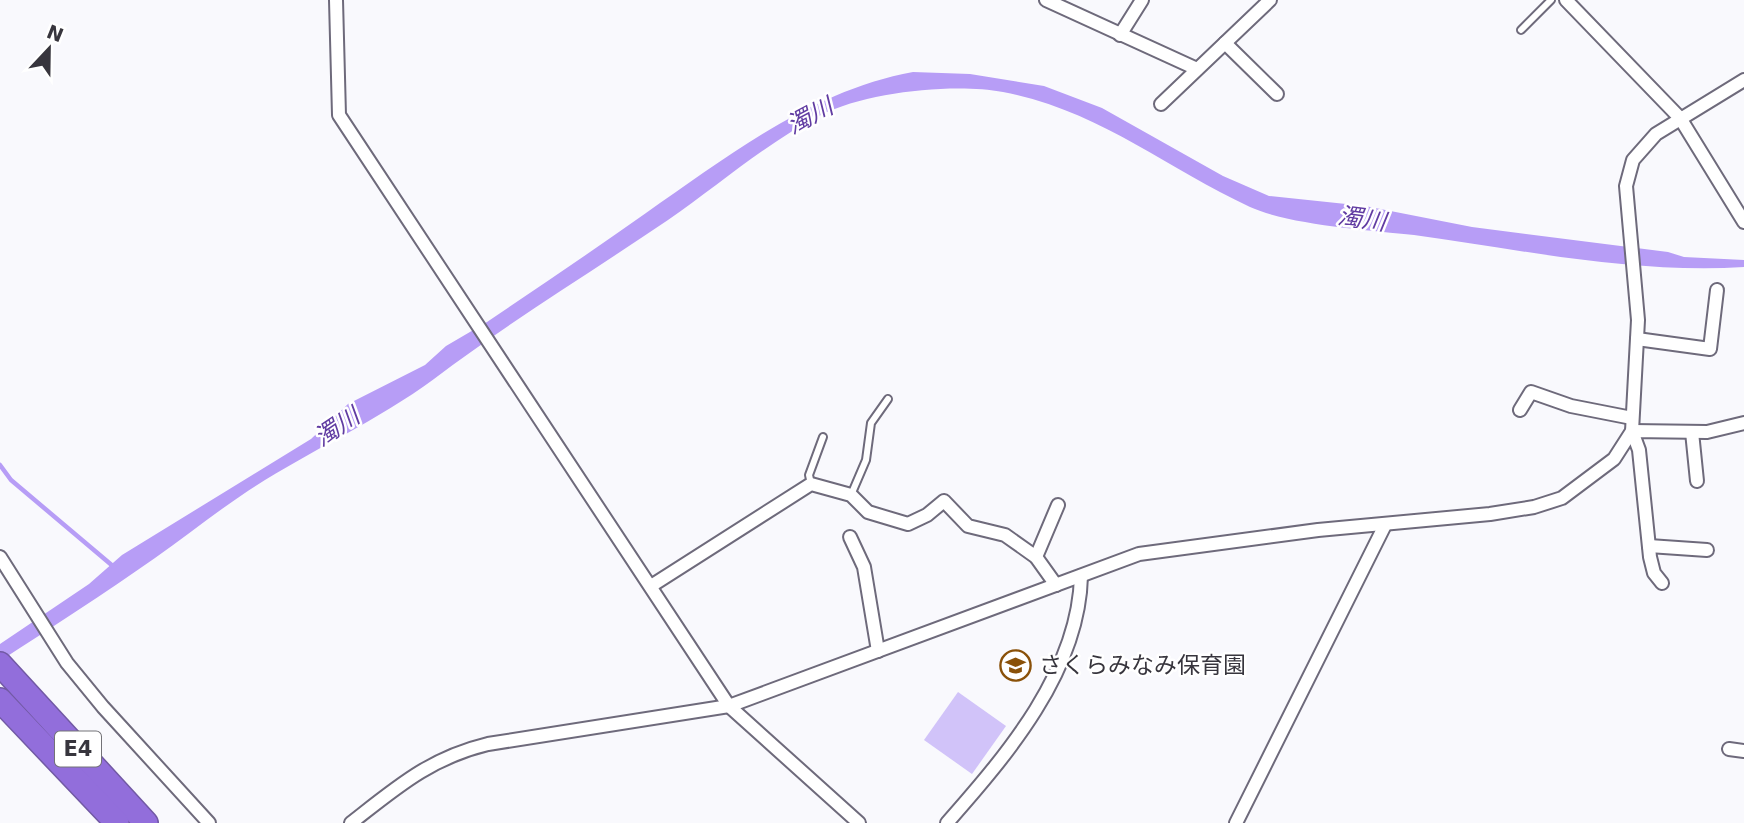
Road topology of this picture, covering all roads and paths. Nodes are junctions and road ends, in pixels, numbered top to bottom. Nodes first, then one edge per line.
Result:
1 (336, 0) edge
2 (1046, 0) edge
3 (1142, 0) edge
4 (1270, 0) edge
5 (1551, 0) edge
6 (1566, 0) edge
7 (1521, 30) dead end
8 (1120, 35) junction
9 (1225, 43) junction
10 (1197, 69) junction
11 (1744, 80) edge
12 (1277, 94) dead end
13 (1161, 104) dead end
14 (1680, 118) junction
15 (1744, 222) edge
16 (1717, 290) dead end
17 (1637, 339) junction
18 (888, 399) dead end
19 (1520, 410) dead end
20 (1744, 423) edge
21 (1632, 425) junction
22 (1692, 432) junction
23 (823, 437) dead end
24 (1697, 481) dead end
25 (811, 484) junction
26 (851, 495) junction
27 (1058, 505) dead end
28 (1385, 525) junction
29 (850, 537) dead end
30 (1649, 546) junction
31 (1707, 550) dead end
32 (0, 556) edge
33 (1036, 557) junction
34 (1081, 576) junction
35 (1662, 583) dead end
36 (1056, 585) junction
37 (651, 586) junction
38 (878, 651) junction
39 (6, 669) edge
40 (0, 700) edge
41 (729, 706) junction
42 (1728, 749) dead end
43 (1744, 751) edge
44 (117, 823) edge
45 (146, 823) edge
46 (209, 823) edge
47 (351, 823) edge
48 (859, 823) edge
49 (947, 823) edge
50 (1236, 823) edge

1 - 37 street
2 - 8 street
3 - 8 street
4 - 9 street
5 - 7 lane
6 - 14 street
8 - 10 street
9 - 10 street
9 - 12 street
10 - 13 street
11 - 14 street
14 - 15 street
14 - 17 street
16 - 17 street
17 - 21 street
18 - 26 lane
19 - 21 street
20 - 22 street
21 - 22 street
21 - 28 street
21 - 30 street
22 - 24 street
23 - 25 lane
25 - 26 street
25 - 37 street
26 - 33 street
27 - 33 street
28 - 34 street
28 - 50 street
29 - 38 street
30 - 31 street
30 - 35 street
32 - 46 street
33 - 36 street
34 - 36 street
34 - 49 street
36 - 38 street
37 - 41 street
38 - 41 street
39 - 45 highway, E4
40 - 44 highway, E4
41 - 47 street
41 - 48 street
42 - 43 street

